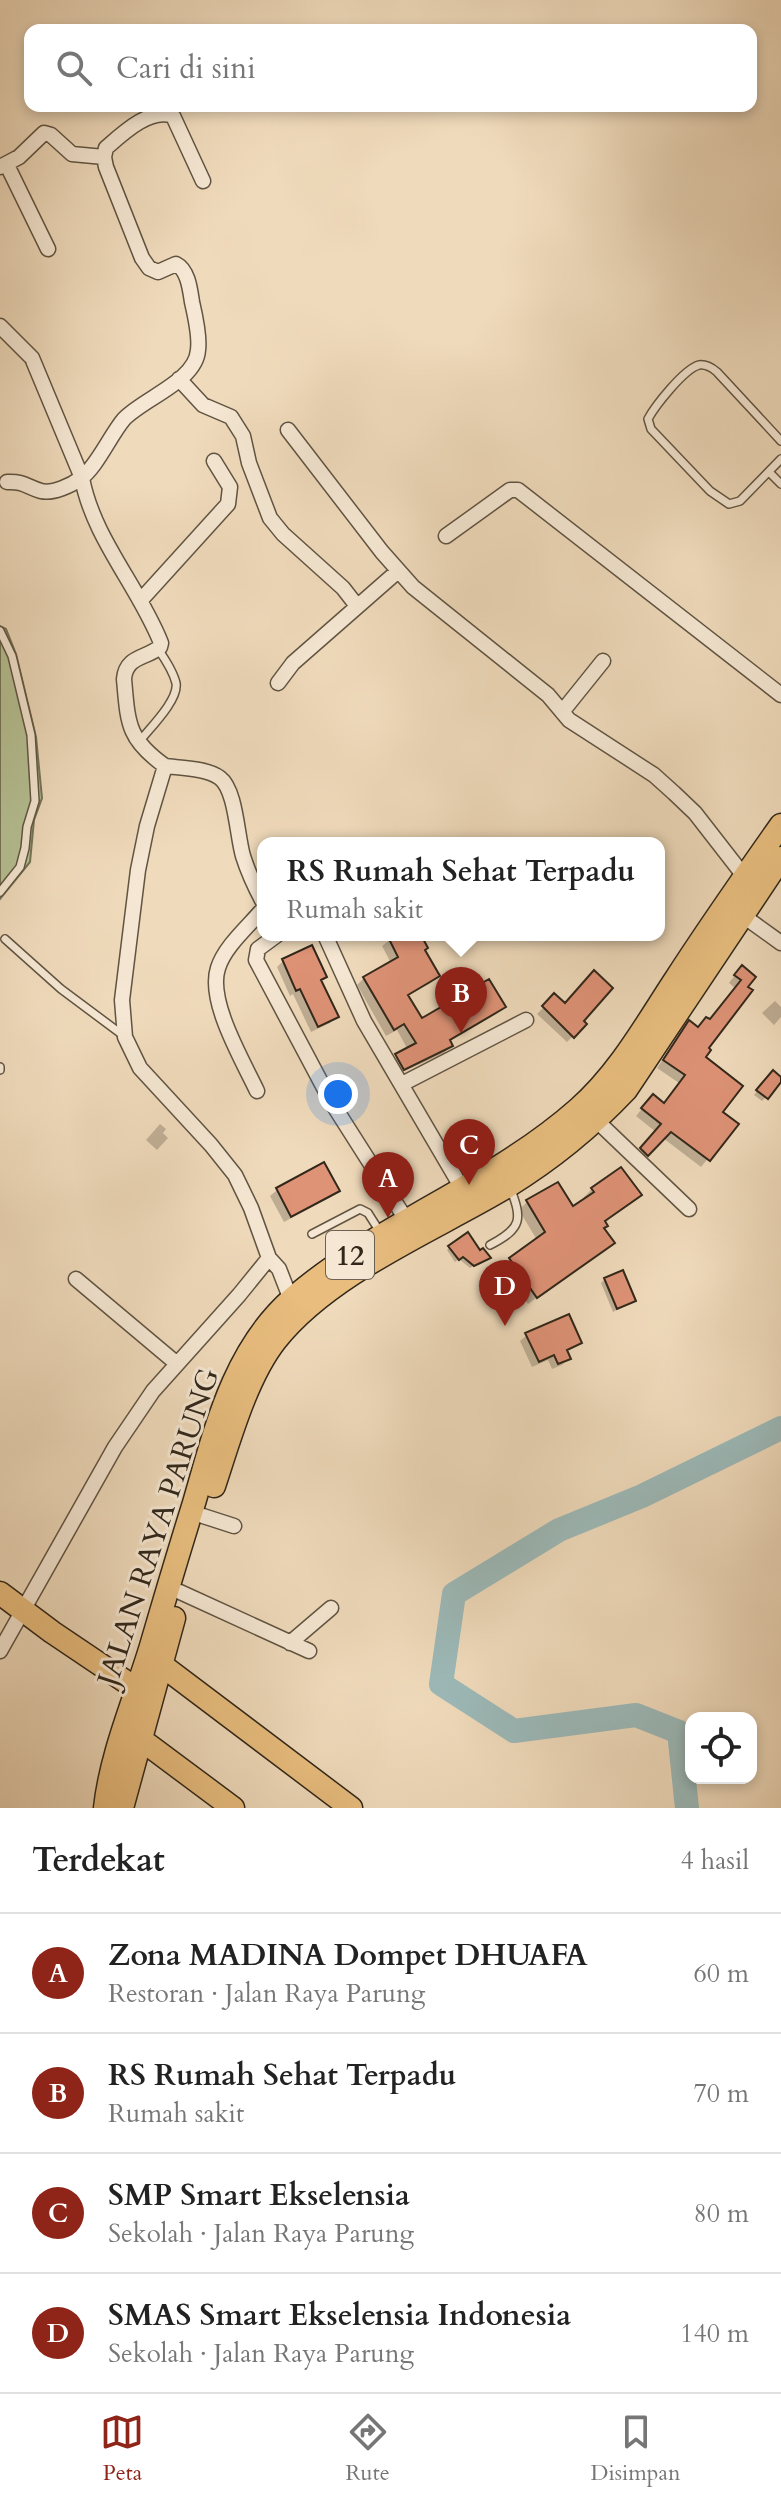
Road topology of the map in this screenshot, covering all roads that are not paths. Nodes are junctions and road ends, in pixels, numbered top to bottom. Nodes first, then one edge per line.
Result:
1 (104, 157) junction
2 (3, 166) edge
3 (203, 181) dead end
4 (48, 249) dead end
5 (0, 326) edge
6 (179, 379) junction
7 (288, 430) dead end
8 (781, 441) edge
9 (781, 459) edge
10 (214, 461) dead end
11 (769, 472) junction
12 (82, 478) junction
13 (7, 482) dead end
14 (781, 484) edge
15 (446, 536) dead end
16 (398, 571) junction
17 (140, 601) junction
18 (357, 606) junction
19 (0, 631) edge
20 (158, 649) junction
21 (603, 661) dead end
22 (278, 683) dead end
23 (781, 695) edge
24 (562, 712) junction
25 (138, 744) junction
26 (165, 766) junction
27 (781, 825) edge
28 (781, 858) edge
29 (733, 862) junction
30 (257, 890) edge
31 (0, 892) edge
32 (742, 915) junction
33 (257, 916) edge
34 (5, 939) dead end
35 (269, 941) edge
36 (328, 941) edge
37 (781, 943) edge
38 (526, 1020) dead end
39 (125, 1037) junction
40 (402, 1084) junction
41 (257, 1091) dead end
42 (597, 1121) junction
43 (509, 1185) junction
44 (467, 1197) junction
45 (689, 1209) dead end
46 (407, 1221) junction
47 (312, 1234) dead end
48 (382, 1235) junction
49 (490, 1245) dead end
50 (274, 1263) junction
51 (76, 1279) dead end
52 (291, 1300) junction
53 (176, 1363) junction
54 (203, 1516) junction
55 (234, 1526) dead end
56 (180, 1592) junction
57 (0, 1593) edge
58 (331, 1608) dead end
59 (25, 1613) junction
60 (290, 1643) junction
61 (0, 1651) edge
62 (309, 1651) dead end
63 (155, 1661) junction
64 (144, 1694) junction
65 (132, 1732) junction
66 (105, 1808) edge
67 (122, 1808) edge
68 (233, 1808) edge
69 (351, 1808) edge

1 - 2 street
1 - 3 street
1 - 6 street
2 - 4 street
5 - 12 street
6 - 12 street
6 - 18 street
7 - 16 street
8 - 11 lane
9 - 11 lane
10 - 17 street
11 - 14 lane
12 - 13 street
12 - 17 street
15 - 23 street
16 - 18 street
16 - 24 street
17 - 20 street
18 - 22 street
19 - 31 lane
20 - 25 lane
20 - 25 street
21 - 24 street
24 - 29 street
25 - 26 street
26 - 30 street
26 - 39 street
27 - 29 main road, JALAN RAYA PARUNG / 12
28 - 32 main road, JALAN RAYA PARUNG / 12
29 - 44 main road, JALAN RAYA PARUNG / 12
32 - 37 street
32 - 42 main road, JALAN RAYA PARUNG / 12
33 - 41 street
34 - 39 lane
35 - 46 street
36 - 40 street
38 - 40 street
39 - 50 street
40 - 44 street
42 - 43 main road, JALAN RAYA PARUNG / 12
42 - 45 street
43 - 44 main road, JALAN RAYA PARUNG / 12
43 - 49 lane
44 - 46 main road, JALAN RAYA PARUNG / 12
44 - 54 main road, JALAN RAYA PARUNG / 12
46 - 48 main road, JALAN RAYA PARUNG / 12
47 - 48 lane
48 - 52 main road, JALAN RAYA PARUNG / 12
50 - 52 street
50 - 53 street
51 - 53 street
52 - 63 main road, JALAN RAYA PARUNG / 12
53 - 59 street
54 - 55 street
54 - 56 main road, JALAN RAYA PARUNG / 12
56 - 60 street
56 - 63 main road, JALAN RAYA PARUNG / 12
57 - 59 main road
58 - 60 street
59 - 61 street
59 - 64 main road
60 - 62 street
63 - 64 main road, JALAN RAYA PARUNG / 12
63 - 69 main road
64 - 65 main road, JALAN RAYA PARUNG / 12
65 - 66 main road, JALAN RAYA PARUNG / 12
65 - 67 main road, JALAN RAYA PARUNG / 12
65 - 68 main road

